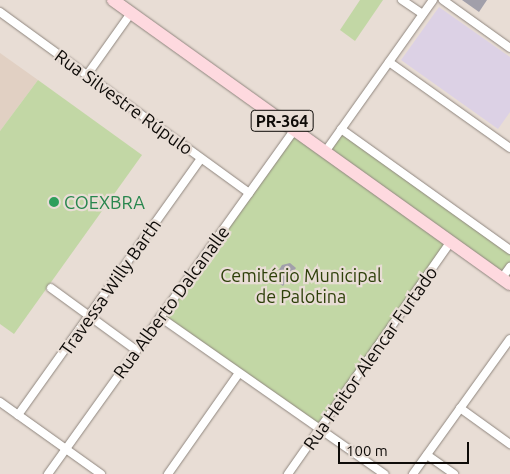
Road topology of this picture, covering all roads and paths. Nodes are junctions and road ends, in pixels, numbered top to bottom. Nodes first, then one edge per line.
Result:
1 (113, 0) edge
2 (402, 0) edge
3 (433, 0) edge
4 (443, 0) edge
5 (0, 12) edge
6 (131, 13) junction
7 (422, 14) junction
8 (510, 48) edge
9 (389, 62) junction
10 (87, 75) junction
11 (342, 129) junction
12 (294, 130) junction
13 (510, 148) edge
14 (326, 152) junction
15 (201, 158) junction
16 (249, 193) junction
17 (451, 241) junction
18 (510, 250) edge
19 (510, 267) edge
20 (506, 281) edge
21 (51, 288) dead end
22 (89, 316) junction
23 (160, 317) junction
24 (510, 339) edge
25 (136, 350) junction
26 (239, 373) junction
27 (0, 402) edge
28 (460, 408) junction
29 (18, 415) junction
30 (320, 430) junction
31 (510, 444) edge
32 (66, 449) junction
33 (427, 455) junction
34 (48, 474) edge
35 (100, 474) edge
36 (168, 474) edge
37 (288, 474) edge
38 (384, 474) edge
39 (413, 474) edge
40 (454, 474) edge

1 - 6 main road, PR-364
2 - 7 street
3 - 7 street
4 - 8 street
5 - 10 street, Rua Silvestre Rúpulo
6 - 10 street
6 - 12 main road, PR-364
7 - 9 street
9 - 11 street
9 - 13 street
10 - 15 street, Rua Silvestre Rúpulo
11 - 14 street
11 - 18 street
12 - 14 main road, PR-364
12 - 16 street, Rua Alberto Dalcanalle
14 - 17 main road, PR-364
15 - 16 street, Rua Silvestre Rúpulo
15 - 22 street, Travessa Willy Barth
16 - 23 street, Rua Alberto Dalcanalle
17 - 20 main road, PR-364
17 - 30 street, Rua Heitor Alencar Furtado
19 - 20 street
21 - 22 street
22 - 25 street
22 - 29 street, Travessa Willy Barth
23 - 25 street, Rua Alberto Dalcanalle
23 - 26 street
24 - 28 street
25 - 32 street, Rua Alberto Dalcanalle
26 - 30 street
26 - 36 street
27 - 29 street
28 - 31 street
28 - 33 street
29 - 32 street
30 - 37 street, Rua Heitor Alencar Furtado
30 - 38 street
32 - 34 street, Rua Alberto Dalcanalle
32 - 35 street
33 - 39 street
33 - 40 street

